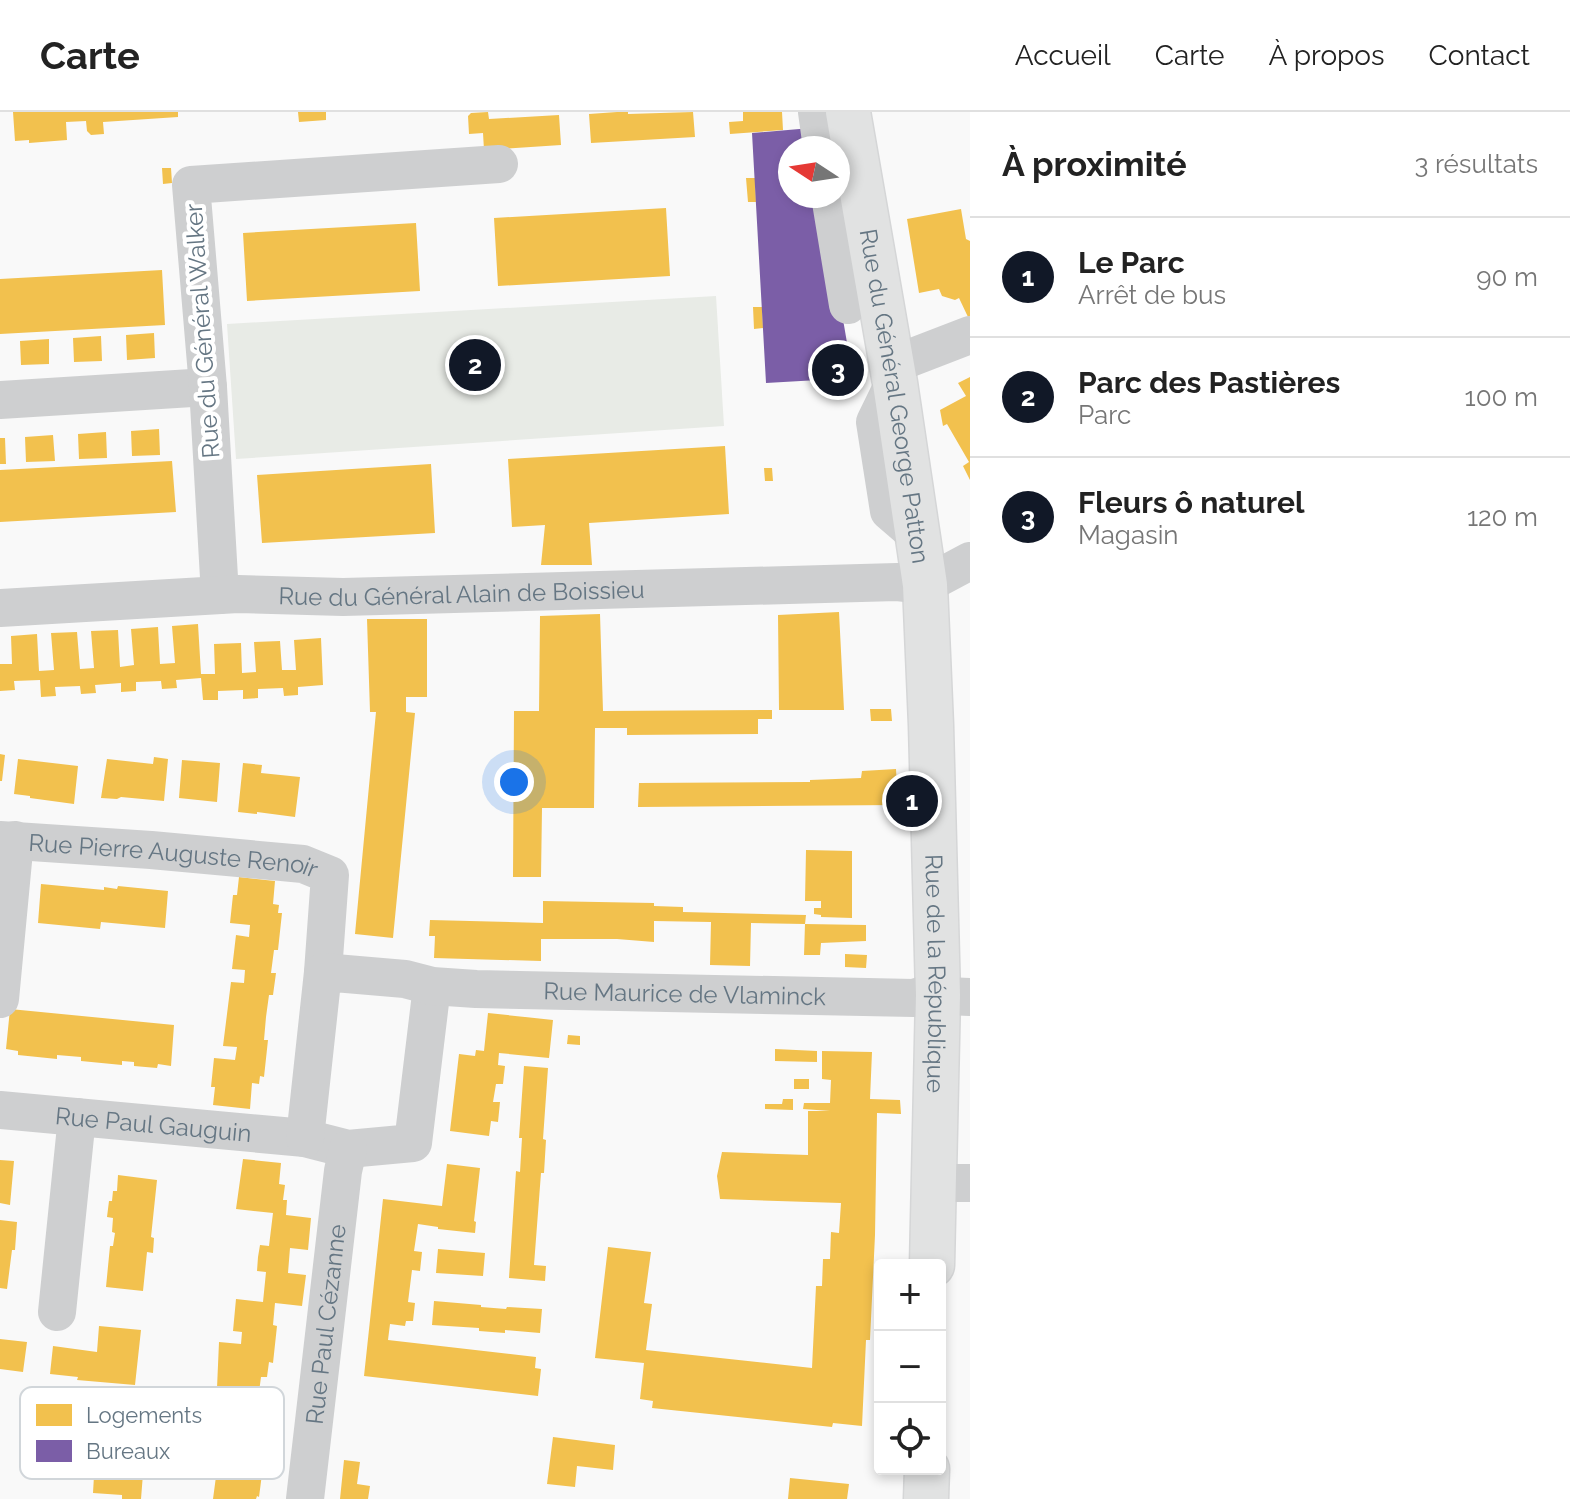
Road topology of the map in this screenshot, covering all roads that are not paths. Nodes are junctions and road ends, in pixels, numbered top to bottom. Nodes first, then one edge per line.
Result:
1 (817, 112) edge
2 (848, 112) edge
3 (820, 136) edge
4 (499, 164) dead end
5 (832, 208) edge
6 (848, 305) dead end
7 (970, 335) edge
8 (894, 373) junction
9 (208, 387) junction
10 (0, 400) edge
11 (970, 561) edge
12 (925, 585) junction
13 (220, 595) junction
14 (0, 608) edge
15 (8, 840) edge
16 (323, 972) junction
17 (418, 982) junction
18 (954, 996) edge
19 (0, 999) edge
20 (0, 1110) edge
21 (77, 1117) junction
22 (305, 1138) junction
23 (348, 1149) junction
24 (952, 1183) edge
25 (933, 1259) edge
26 (57, 1312) dead end
27 (927, 1475) edge
28 (305, 1499) edge
29 (926, 1499) edge

1 - 3 street
2 - 8 main road, Rue du Général George Patton
4 - 9 street, Rue du Général Walker
5 - 6 street
7 - 8 street
8 - 12 main road, Rue du Général George Patton
9 - 10 street
9 - 13 street, Rue du Général Walker
11 - 12 street
12 - 13 street, Rue du Général Alain de Boissieu
12 - 18 main road, Rue de la République
13 - 14 street, Rue du Général Alain de Boissieu
15 - 16 street, Rue Pierre Auguste Renoir
15 - 19 street, Rue Pierre Auguste Renoir
16 - 17 street, Rue Maurice de Vlaminck
16 - 22 street
17 - 18 street, Rue Maurice de Vlaminck
17 - 23 street, Rue Paul Gauguin
18 - 24 main road, Rue de la République
20 - 21 street, Rue Paul Gauguin
21 - 22 street, Rue Paul Gauguin
21 - 26 street
22 - 23 street, Rue Paul Gauguin
23 - 28 street, Rue Paul Cézanne
24 - 25 main road, Rue de la République
27 - 29 main road

